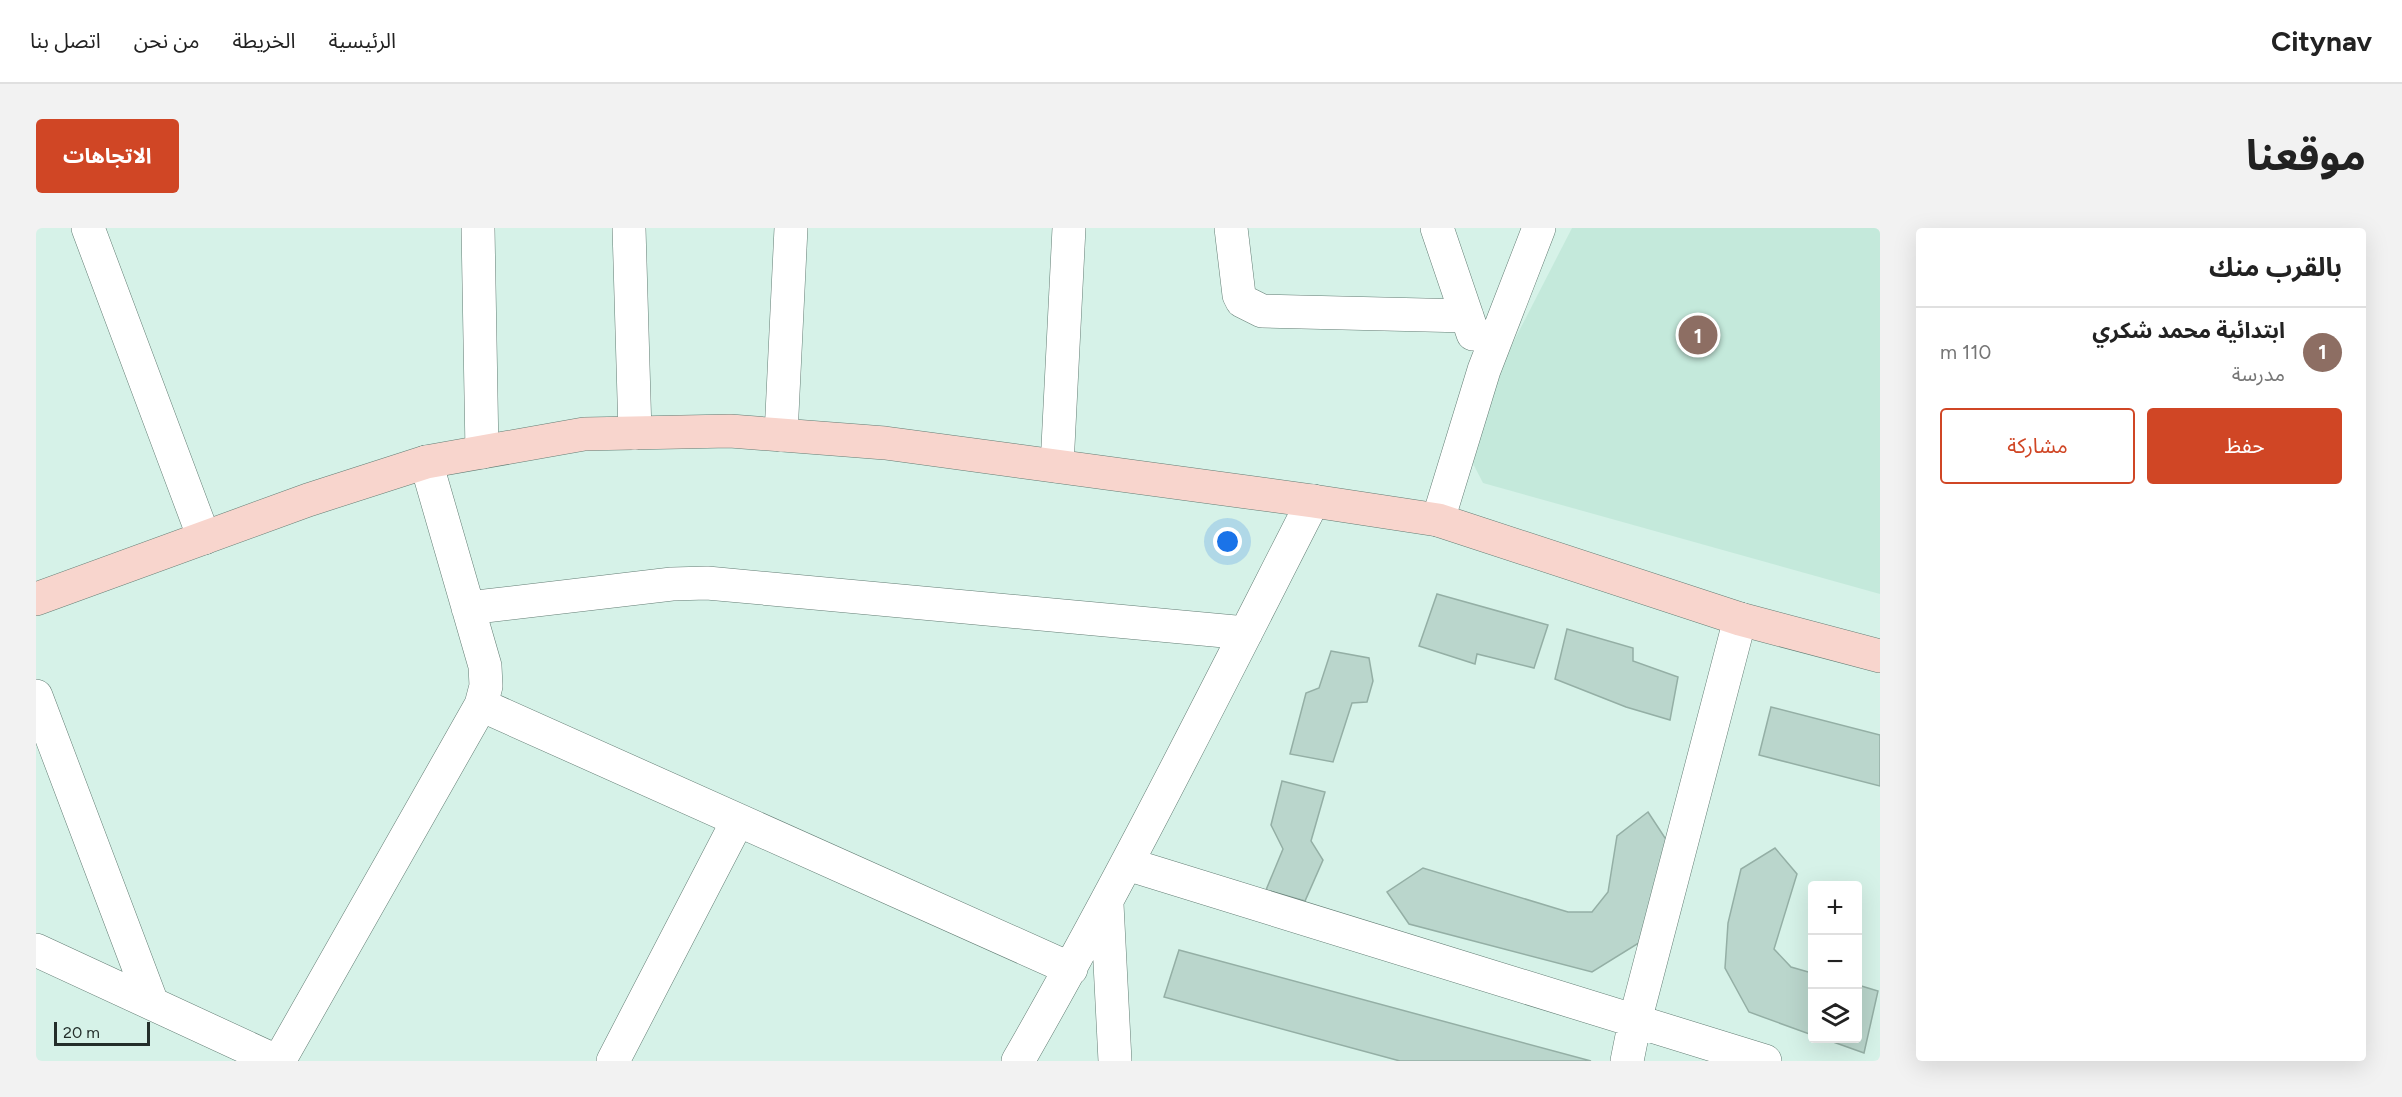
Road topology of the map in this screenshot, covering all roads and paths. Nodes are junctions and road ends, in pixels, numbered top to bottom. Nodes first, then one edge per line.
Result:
1 (88, 228) edge
2 (478, 228) edge
3 (629, 228) edge
4 (791, 228) edge
5 (1069, 228) edge
6 (1231, 228) edge
7 (1437, 228) edge
8 (1539, 228) edge
9 (1467, 316) junction
10 (1484, 370) junction
11 (635, 433) junction
12 (781, 435) junction
13 (482, 452) junction
14 (426, 462) junction
15 (1057, 466) junction
16 (1313, 501) junction
17 (1438, 520) junction
18 (204, 538) junction
19 (36, 599) edge
20 (468, 608) junction
21 (1740, 619) junction
22 (1246, 633) junction
23 (1880, 656) edge
24 (36, 696) edge
25 (481, 705) junction
26 (738, 820) junction
27 (1128, 864) junction
28 (1107, 902) junction
29 (36, 950) edge
30 (1071, 969) junction
31 (152, 1003) junction
32 (1635, 1021) junction
33 (278, 1061) edge
34 (614, 1061) edge
35 (1018, 1061) edge
36 (1115, 1061) edge
37 (1627, 1061) edge
38 (1765, 1061) edge

1 - 18 street
2 - 13 street
3 - 11 street
4 - 12 street
5 - 15 street
6 - 9 street
7 - 9 street
8 - 10 street
9 - 10 street
10 - 17 street
11 - 12 street
11 - 13 street
12 - 15 street
13 - 14 street
14 - 18 street
14 - 20 street
15 - 16 street
16 - 17 street
16 - 22 street
17 - 21 street
18 - 19 street
20 - 22 street
20 - 25 street
21 - 23 street
21 - 32 street
22 - 27 street
24 - 31 street
25 - 26 street
25 - 33 street
26 - 30 street
26 - 34 street
27 - 28 street
27 - 32 street
28 - 30 street
28 - 36 street
29 - 31 street
30 - 35 street
31 - 33 street
32 - 37 street
32 - 38 street

